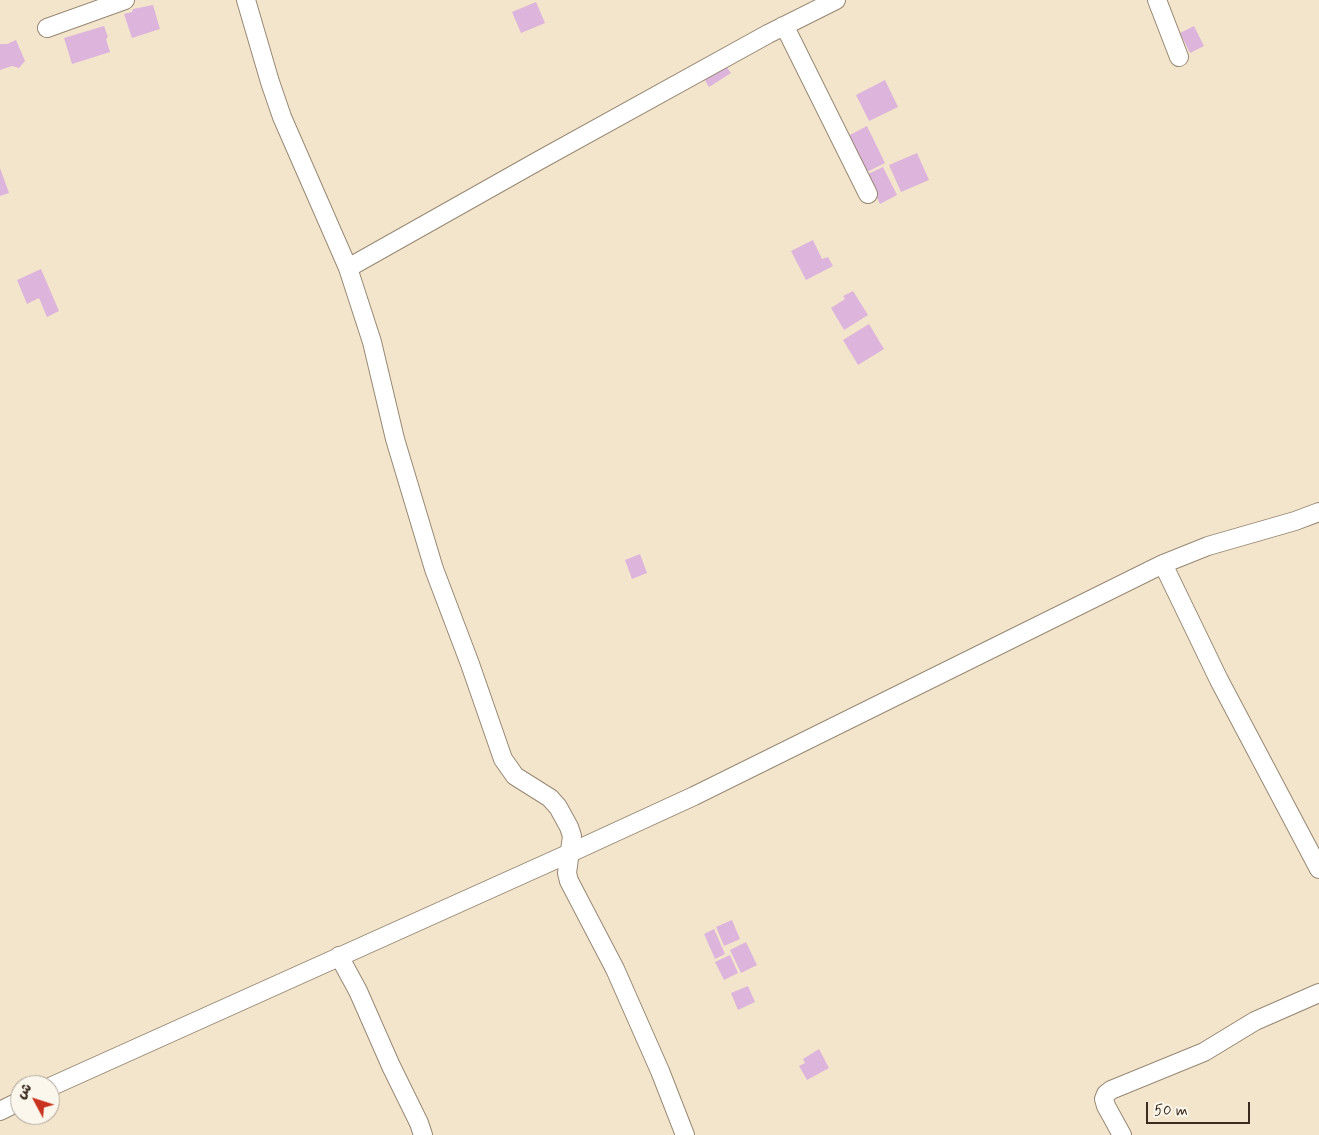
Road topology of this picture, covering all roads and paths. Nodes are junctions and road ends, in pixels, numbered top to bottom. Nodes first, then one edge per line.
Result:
1 (125, 0) edge
2 (246, 0) edge
3 (836, 0) edge
4 (1157, 0) edge
5 (782, 26) junction
6 (48, 28) dead end
7 (1179, 57) dead end
8 (868, 194) dead end
9 (348, 268) junction
10 (1319, 512) edge
11 (1163, 564) junction
12 (570, 853) junction
13 (1319, 869) edge
14 (339, 956) junction
15 (1319, 993) edge
16 (60, 1082) edge
17 (424, 1135) edge
18 (685, 1135) edge
19 (1122, 1135) edge

1 - 6 street
2 - 9 street
3 - 5 street
4 - 7 street
5 - 8 street
5 - 9 street
9 - 12 street
10 - 11 street
11 - 12 street
11 - 13 street
12 - 14 street
12 - 18 street
14 - 16 street
14 - 17 street
15 - 19 street

